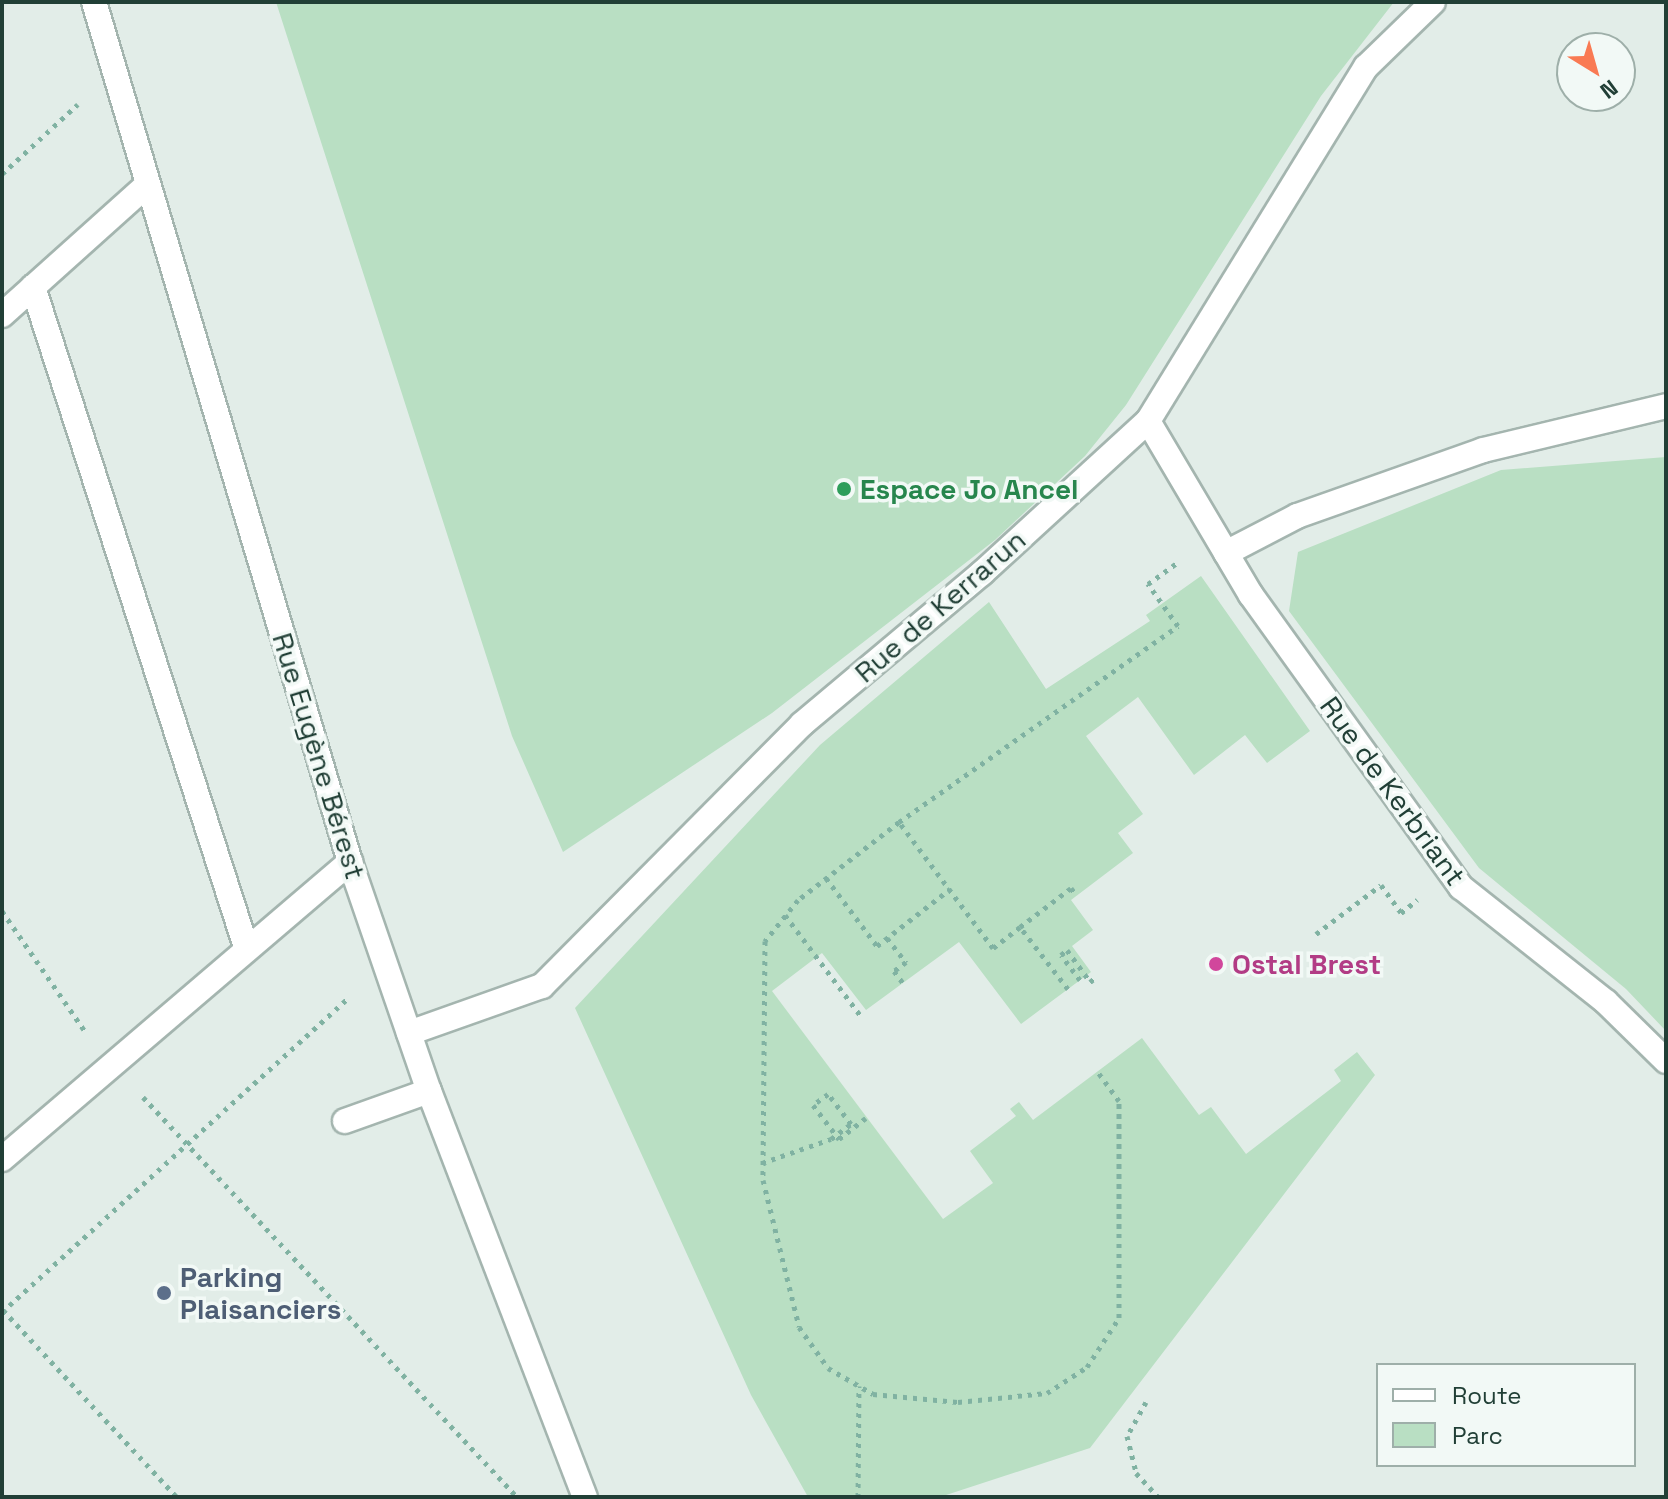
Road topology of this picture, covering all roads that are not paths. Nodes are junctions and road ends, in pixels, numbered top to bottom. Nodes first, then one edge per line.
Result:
1 (94, 2) edge
2 (1433, 2) edge
3 (146, 186) junction
4 (33, 287) junction
5 (2, 315) edge
6 (1666, 406) edge
7 (1148, 421) junction
8 (1226, 553) junction
9 (350, 862) junction
10 (246, 947) junction
11 (409, 1033) junction
12 (1666, 1061) edge
13 (429, 1091) junction
14 (345, 1121) dead end
15 (2, 1159) edge
16 (585, 1497) edge

1 - 3 street, Rue Eugène Bérest
2 - 7 street, Rue de Kerrarun
3 - 4 street
3 - 9 street, Rue Eugène Bérest
4 - 5 street
4 - 10 street
6 - 8 street
7 - 8 street, Rue de Kerbriant
7 - 11 street, Rue de Kerrarun
8 - 12 street, Rue de Kerbriant
9 - 10 street
9 - 11 street, Rue Eugène Bérest
10 - 15 street
11 - 13 street, Rue Eugène Bérest
13 - 14 street
13 - 16 street, Rue Eugène Bérest

